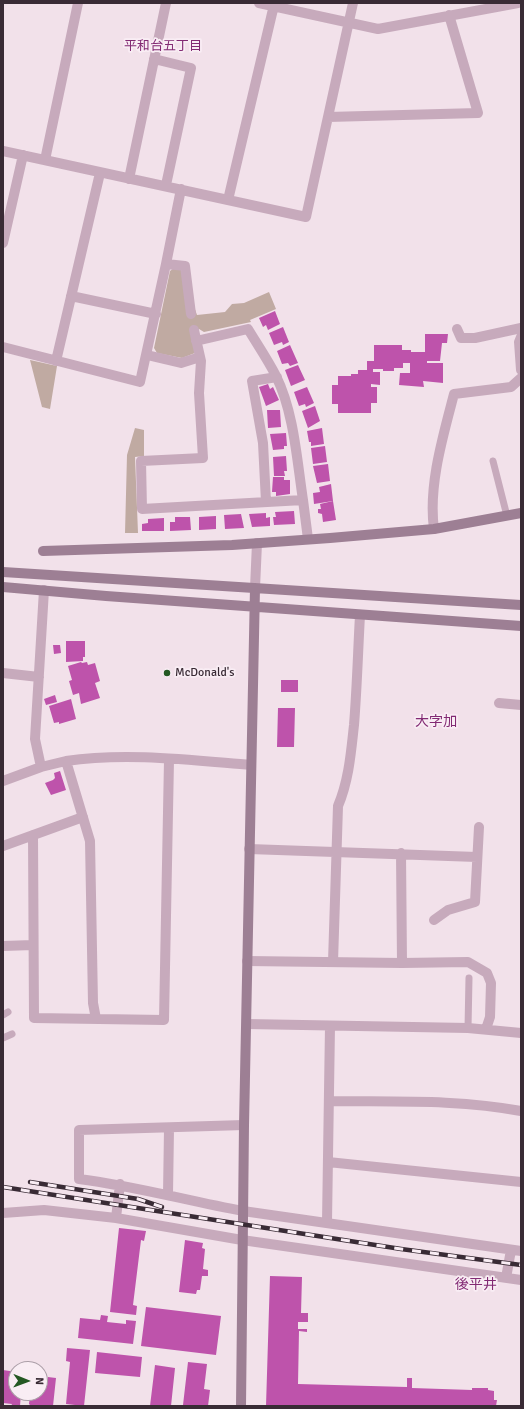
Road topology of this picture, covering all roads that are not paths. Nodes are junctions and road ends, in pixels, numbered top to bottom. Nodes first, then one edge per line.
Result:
1 (78, 3) edge
2 (166, 3) edge
3 (259, 3) edge
4 (353, 3) edge
5 (518, 3) edge
6 (271, 5) edge
7 (481, 6) edge
8 (449, 15) junction
9 (348, 23) junction
10 (154, 59) junction
11 (328, 117) junction
12 (3, 151) edge
13 (23, 155) junction
14 (45, 160) junction
15 (100, 173) junction
16 (129, 179) junction
17 (166, 186) junction
18 (181, 189) junction
19 (228, 200) junction
20 (3, 243) edge
21 (166, 264) junction
22 (71, 296) junction
23 (156, 314) junction
24 (191, 314) dead end
25 (521, 328) edge
26 (457, 329) dead end
27 (194, 330) dead end
28 (521, 337) edge
29 (196, 341) junction
30 (3, 347) edge
31 (147, 355) junction
32 (200, 357) junction
33 (56, 362) junction
34 (521, 370) edge
35 (277, 377) junction
36 (521, 378) edge
37 (493, 460) dead end
38 (303, 500) junction
39 (266, 502) junction
40 (521, 513) edge
41 (507, 516) junction
42 (434, 529) junction
43 (308, 539) junction
44 (257, 543) junction
45 (43, 551) dead end
46 (3, 572) edge
47 (3, 587) edge
48 (255, 588) junction
49 (44, 590) junction
50 (521, 605) edge
51 (254, 607) junction
52 (360, 615) junction
53 (521, 626) edge
54 (3, 673) edge
55 (39, 677) junction
56 (499, 703) dead end
57 (521, 705) edge
58 (168, 760) junction
59 (66, 761) junction
60 (251, 765) junction
61 (41, 767) junction
62 (3, 781) edge
63 (83, 817) junction
64 (479, 827) dead end
65 (32, 835) junction
66 (3, 846) edge
67 (249, 849) junction
68 (337, 851) junction
69 (401, 853) junction
70 (477, 857) junction
71 (434, 920) dead end
72 (33, 945) junction
73 (3, 946) edge
74 (247, 961) junction
75 (333, 962) junction
76 (402, 963) junction
77 (469, 978) dead end
78 (96, 1019) junction
79 (247, 1024) junction
80 (330, 1026) junction
81 (468, 1028) junction
82 (486, 1029) junction
83 (521, 1033) edge
84 (12, 1034) dead end
85 (3, 1038) edge
86 (330, 1100) junction
87 (521, 1111) edge
88 (244, 1125) junction
89 (169, 1129) junction
90 (328, 1162) junction
91 (521, 1182) edge
92 (120, 1184) junction
93 (168, 1194) junction
94 (243, 1210) junction
95 (3, 1213) edge
96 (116, 1218) junction
97 (327, 1222) junction
98 (242, 1240) junction
99 (516, 1251) edge
100 (506, 1278) junction
101 (521, 1280) edge
102 (241, 1406) edge

1 - 14 street
2 - 10 street
3 - 6 street
4 - 9 street
5 - 7 street
6 - 9 street
6 - 19 street
7 - 8 street
8 - 9 street
8 - 11 street
9 - 11 street
10 - 16 street
10 - 17 street
11 - 19 street
12 - 13 street
13 - 14 street
13 - 20 street
14 - 15 street
15 - 16 street
15 - 22 street
16 - 17 street
17 - 18 street
18 - 19 street
18 - 21 street
21 - 23 street
21 - 24 street
22 - 23 street
22 - 33 street
23 - 31 street
25 - 26 street
27 - 29 street
28 - 34 street
29 - 32 street
29 - 35 street
30 - 33 street
31 - 32 street
31 - 33 street
32 - 39 street
35 - 38 street
35 - 39 street
36 - 42 street
37 - 41 lane
38 - 39 street
38 - 43 street
40 - 41 street
41 - 42 street
42 - 43 street
43 - 44 street
44 - 45 street
44 - 48 street
46 - 48 street
47 - 49 street
48 - 50 street
48 - 51 street
49 - 51 street
49 - 55 street
51 - 52 street
51 - 60 street
52 - 53 street
52 - 68 street
54 - 55 street
55 - 61 street
56 - 57 street
58 - 59 street
58 - 60 street
58 - 78 street
59 - 61 street
59 - 63 street
60 - 67 street
61 - 62 street
63 - 65 street
63 - 78 street
64 - 70 street
65 - 66 street
65 - 72 street
67 - 68 street
67 - 74 street
68 - 69 street
68 - 75 street
69 - 70 street
69 - 76 street
70 - 71 street
72 - 73 street
72 - 78 street
74 - 75 street
74 - 79 street
75 - 76 street
76 - 82 street
77 - 81 lane
79 - 80 street
79 - 88 street
80 - 81 street
80 - 86 street
81 - 82 street
82 - 83 street
84 - 85 lane
86 - 87 street
86 - 90 street
88 - 89 street
88 - 94 street
89 - 92 street
89 - 93 street
90 - 91 street
90 - 97 street
92 - 93 street
92 - 96 street
93 - 94 street
94 - 97 street
94 - 98 street
95 - 96 street
96 - 98 street
97 - 99 street
98 - 100 street
98 - 102 street
99 - 100 street
100 - 101 street

